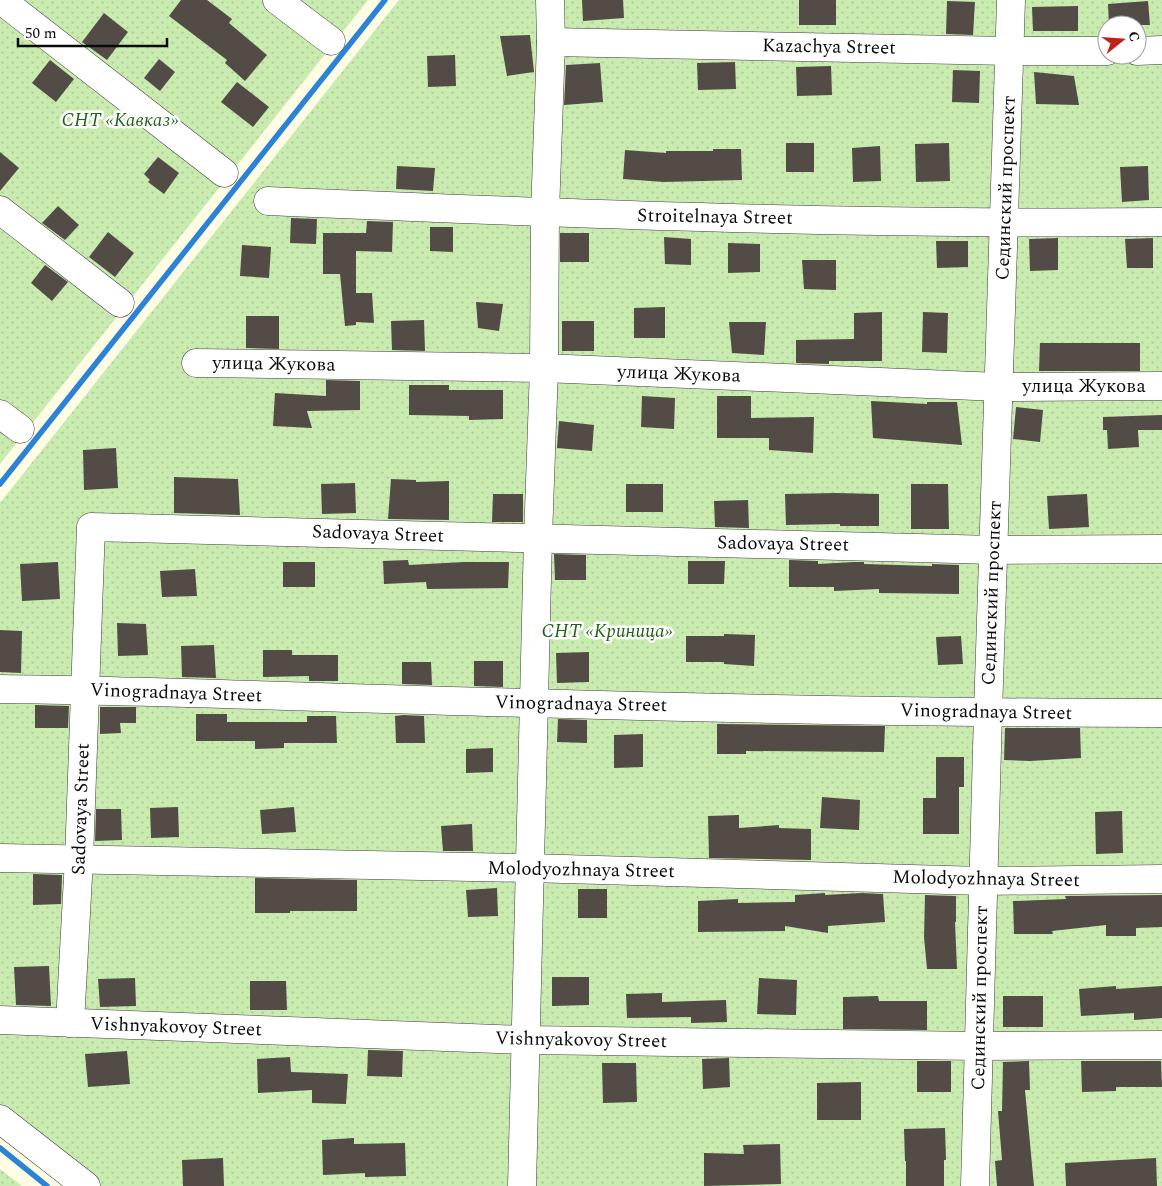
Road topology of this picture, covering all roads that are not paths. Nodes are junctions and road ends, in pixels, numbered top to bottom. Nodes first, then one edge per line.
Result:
1 (1, 0) edge
2 (277, 0) edge
3 (550, 0) edge
4 (1011, 0) edge
5 (331, 41) dead end
6 (551, 42) junction
7 (1162, 50) edge
8 (1010, 51) junction
9 (1097, 51) edge
10 (1147, 51) edge
11 (224, 174) dead end
12 (268, 201) dead end
13 (0, 210) edge
14 (545, 213) junction
15 (1162, 222) edge
16 (1004, 224) junction
17 (120, 303) dead end
18 (196, 363) dead end
19 (544, 368) junction
20 (1162, 386) edge
21 (999, 387) junction
22 (538, 538) junction
23 (1162, 549) edge
24 (994, 550) junction
25 (0, 689) edge
26 (86, 690) junction
27 (534, 704) junction
28 (988, 713) junction
29 (1162, 713) edge
30 (0, 858) edge
31 (80, 859) junction
32 (529, 868) junction
33 (1162, 879) edge
34 (983, 881) junction
35 (0, 1020) edge
36 (70, 1023) junction
37 (526, 1040) junction
38 (1162, 1045) edge
39 (979, 1046) junction
40 (0, 1119) edge
41 (86, 1186) edge
42 (522, 1186) edge
43 (975, 1186) edge

1 - 11 street
2 - 5 street
3 - 6 street
4 - 8 street, Сединский проспект
6 - 8 street, Kazachya Street
6 - 14 street
7 - 10 street
8 - 9 street, Kazachya Street
8 - 16 street, Сединский проспект
12 - 14 street, Stroitelnaya Street
13 - 17 street
14 - 16 street, Stroitelnaya Street
14 - 19 street
15 - 16 street, Stroitelnaya Street
16 - 21 street, Сединский проспект
18 - 19 street, улица Жукова
19 - 21 street, улица Жукова
19 - 22 street
20 - 21 street, улица Жукова
21 - 24 street, Сединский проспект
22 - 24 street, Sadovaya Street
22 - 26 street, Sadovaya Street
22 - 27 street
23 - 24 street, Sadovaya Street
24 - 28 street, Сединский проспект
25 - 26 street, Vinogradnaya Street
26 - 27 street, Vinogradnaya Street
26 - 31 street, Sadovaya Street
27 - 28 street, Vinogradnaya Street
27 - 32 street
28 - 29 street, Vinogradnaya Street
28 - 34 street, Сединский проспект
30 - 31 street, Molodyozhnaya Street
31 - 32 street, Molodyozhnaya Street
31 - 36 street, Sadovaya Street
32 - 34 street, Molodyozhnaya Street
32 - 37 street
33 - 34 street, Molodyozhnaya Street
34 - 39 street, Сединский проспект
35 - 36 street, Vishnyakovoy Street
36 - 37 street, Vishnyakovoy Street
37 - 39 street, Vishnyakovoy Street
37 - 42 street
38 - 39 street, Vishnyakovoy Street
39 - 43 street, Сединский проспект
40 - 41 street

